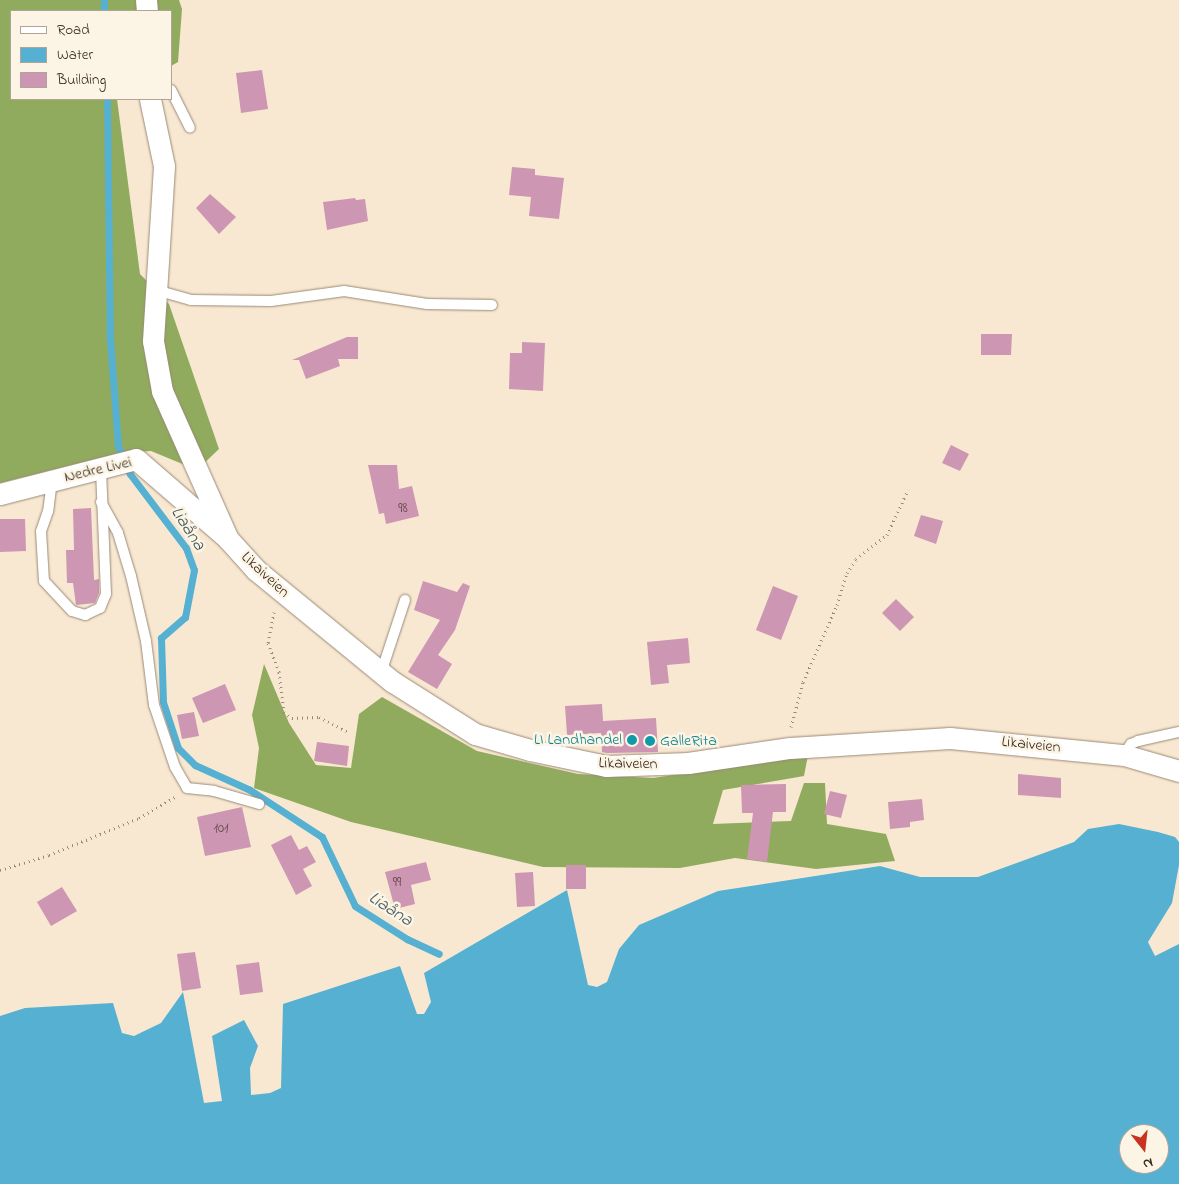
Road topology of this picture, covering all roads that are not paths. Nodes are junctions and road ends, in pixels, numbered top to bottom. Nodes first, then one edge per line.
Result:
1 (172, 92) edge
2 (150, 100) edge
3 (190, 128) dead end
4 (155, 290) junction
5 (492, 305) dead end
6 (101, 467) junction
7 (52, 480) junction
8 (0, 494) edge
9 (102, 502) junction
10 (228, 539) junction
11 (405, 600) dead end
12 (381, 673) junction
13 (1179, 732) edge
14 (1124, 755) junction
15 (1179, 771) edge
16 (259, 804) dead end

1 - 3 lane
2 - 4 street, Likaiveien
4 - 5 lane
4 - 10 street, Likaiveien
6 - 7 street, Nedre Livei
6 - 9 lane
6 - 10 street, Nedre Livei
7 - 8 street, Nedre Livei
7 - 9 lane
9 - 16 lane
10 - 12 street, Likaiveien
11 - 12 lane
12 - 14 street, Likaiveien
13 - 14 lane
14 - 15 street, Likaiveien

